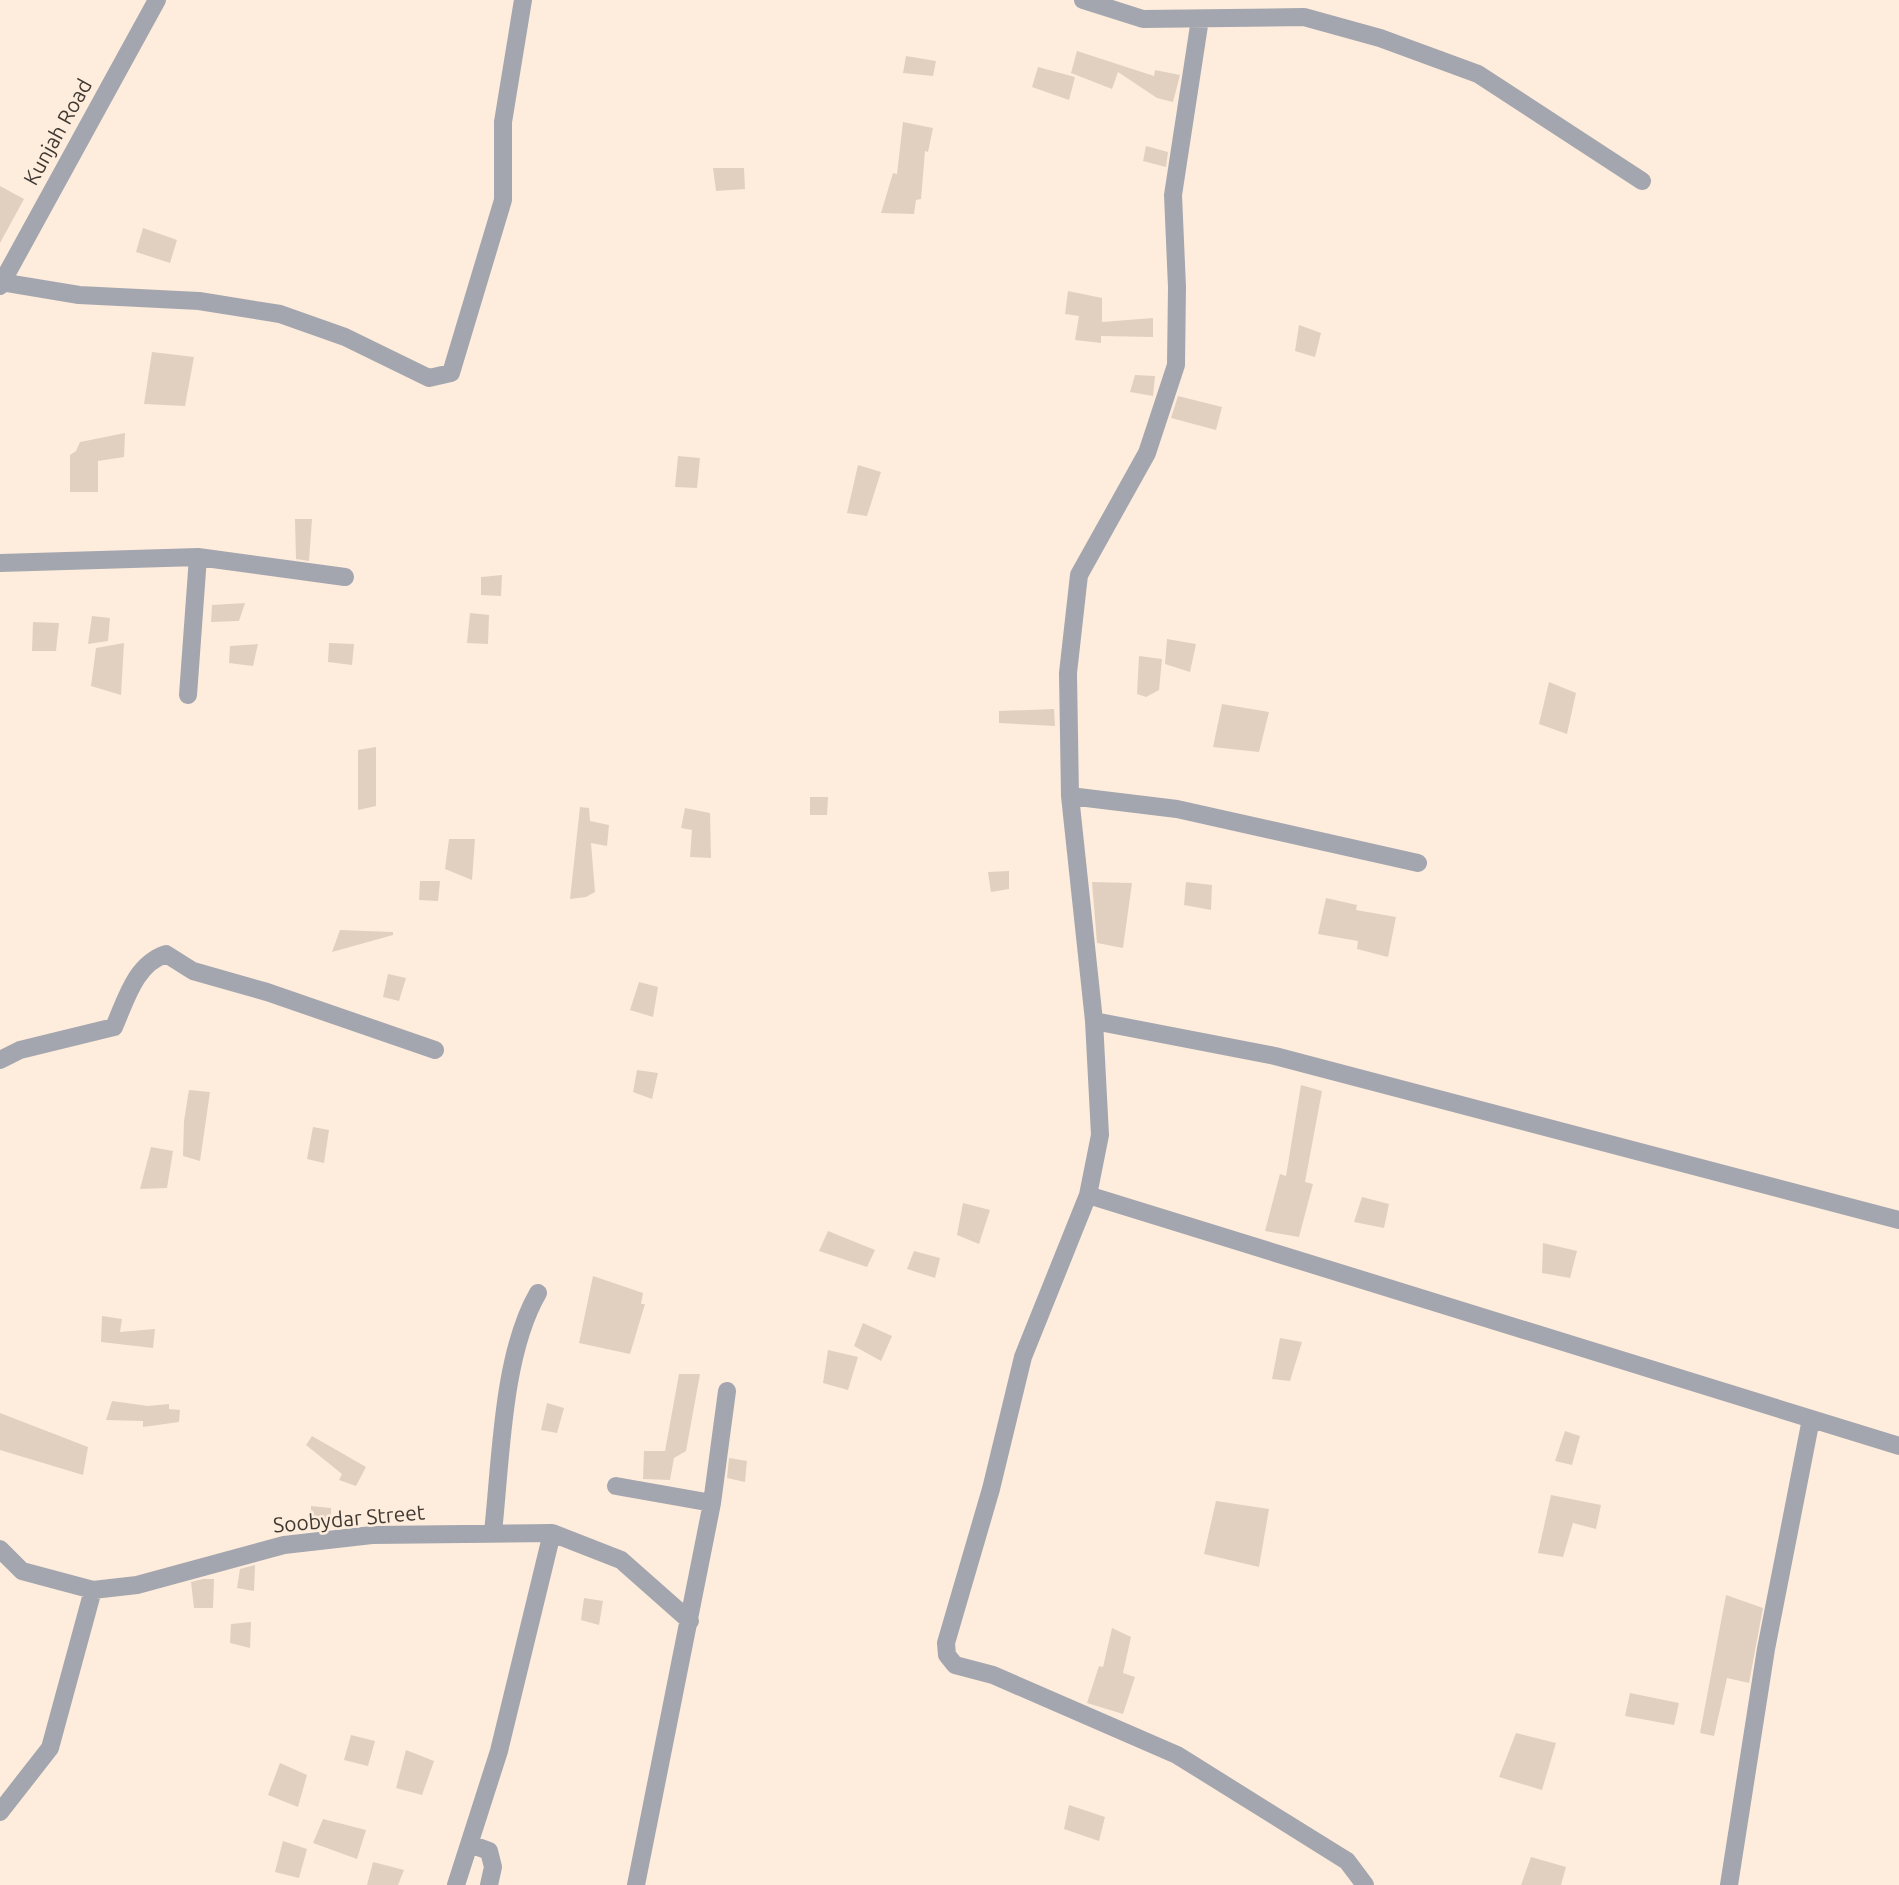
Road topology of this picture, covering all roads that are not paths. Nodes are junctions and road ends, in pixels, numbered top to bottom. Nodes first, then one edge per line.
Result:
1 (157, 0) edge
2 (523, 0) edge
3 (1083, 0) edge
4 (1305, 9) edge
5 (1200, 19) junction
6 (1642, 181) dead end
7 (1, 284) edge
8 (198, 557) junction
9 (0, 563) edge
10 (345, 577) dead end
11 (188, 695) dead end
12 (1070, 796) junction
13 (1418, 863) dead end
14 (1094, 1021) junction
15 (435, 1050) dead end
16 (0, 1060) edge
17 (1088, 1195) junction
18 (1899, 1220) edge
19 (538, 1293) dead end
20 (727, 1391) dead end
21 (1811, 1419) junction
22 (1899, 1446) edge
23 (616, 1486) dead end
24 (712, 1503) junction
25 (493, 1532) junction
26 (552, 1533) junction
27 (0, 1549) edge
28 (93, 1590) junction
29 (690, 1621) junction
30 (0, 1812) edge
31 (470, 1844) junction
32 (456, 1885) edge
33 (489, 1885) edge
34 (636, 1885) edge
35 (1366, 1885) edge
36 (1729, 1885) edge

1 - 7 street, Kunjah Road
2 - 7 street
3 - 5 street
4 - 5 street
4 - 6 street
5 - 12 street
8 - 9 street
8 - 10 street
8 - 11 street
12 - 13 street
12 - 14 street
14 - 17 street
14 - 18 street
15 - 16 street
17 - 21 street
17 - 35 street
19 - 25 street
20 - 24 street
21 - 22 street
21 - 36 street
23 - 24 street
24 - 29 street
25 - 26 street, Soobydar Street
25 - 28 street, Soobydar Street
26 - 29 street, Soobydar Street
26 - 31 street
27 - 28 street, Soobydar Street
28 - 30 street
29 - 34 street
31 - 32 street
31 - 33 street

